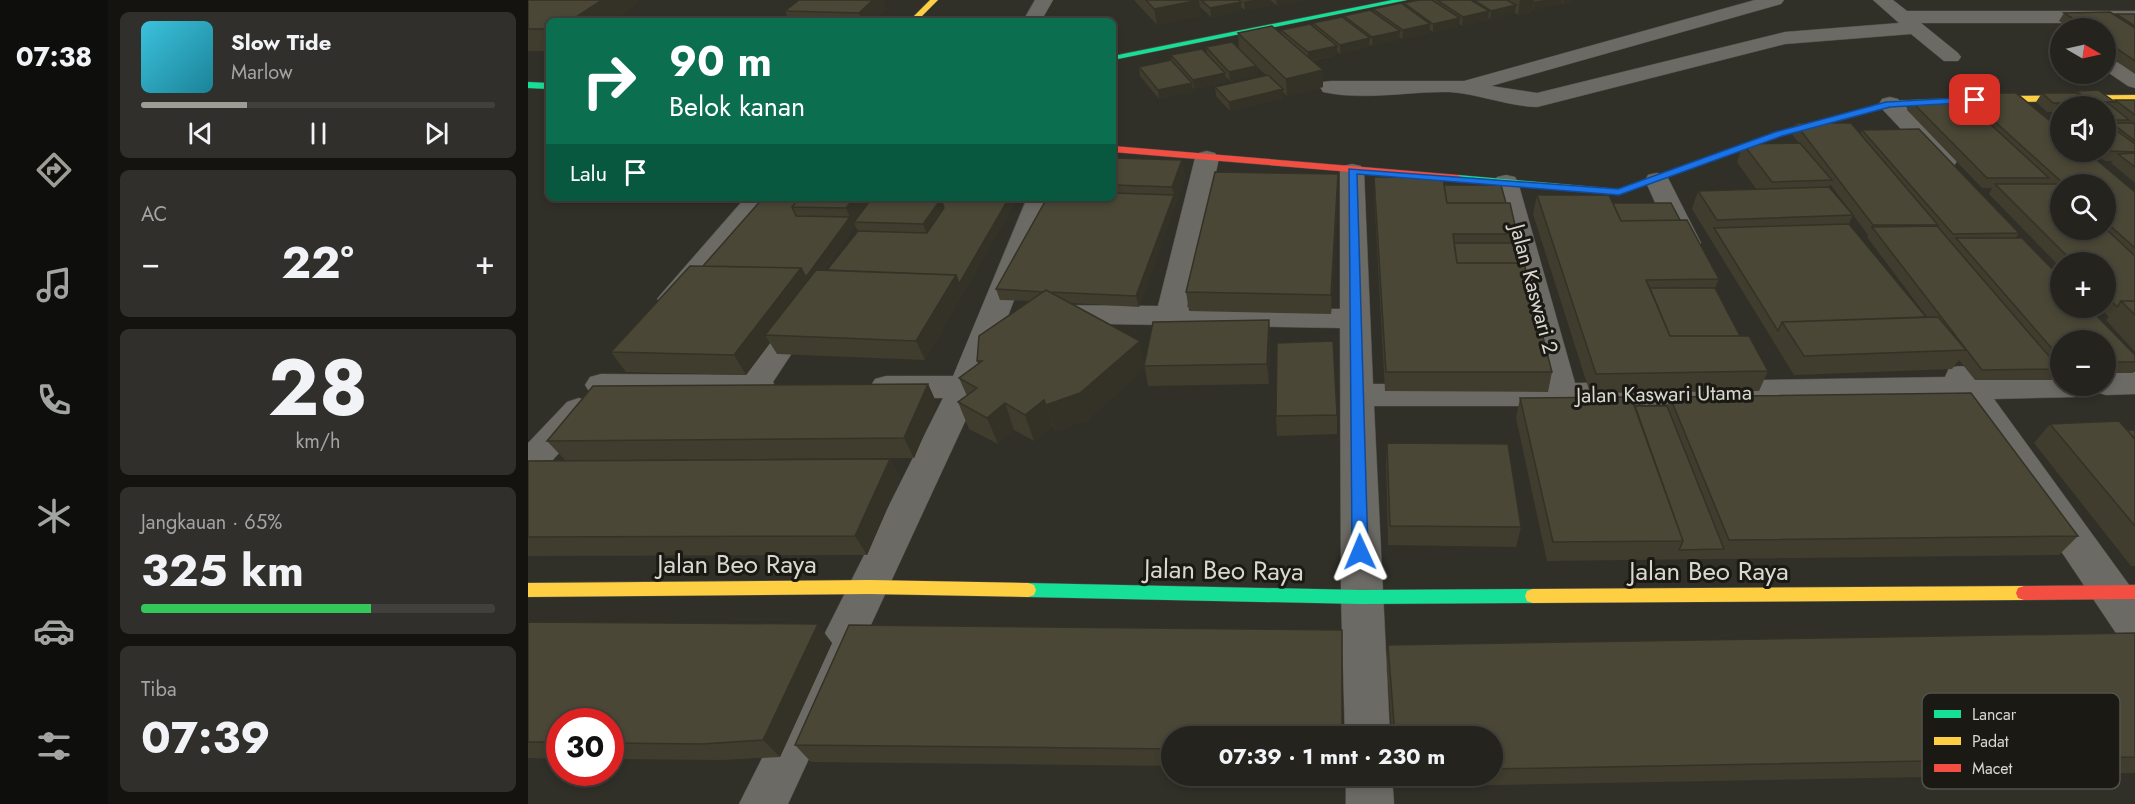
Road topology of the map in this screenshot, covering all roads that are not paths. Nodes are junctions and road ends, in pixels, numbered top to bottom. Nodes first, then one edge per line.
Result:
1 (934, 0) edge
2 (1044, 0) edge
3 (1403, 0) edge
4 (1776, 0) edge
5 (1882, 0) edge
6 (1714, 5) edge
7 (2135, 17) edge
8 (916, 18) edge
9 (1034, 18) edge
10 (2040, 18) junction
11 (1908, 22) junction
12 (2050, 25) edge
13 (1116, 57) edge
14 (1951, 57) dead end
15 (2116, 69) edge
16 (2135, 82) edge
17 (528, 85) edge
18 (546, 86) edge
19 (1331, 87) dead end
20 (1465, 87) junction
21 (2017, 98) junction
22 (2135, 98) edge
23 (1890, 104) junction
24 (2043, 120) edge
25 (1116, 149) edge
26 (1207, 158) junction
27 (1352, 171) junction
28 (1657, 180) junction
29 (1963, 180) edge
30 (1506, 182) junction
31 (756, 201) edge
32 (1039, 201) edge
33 (1698, 265) edge
34 (815, 297) edge
35 (995, 313) junction
36 (1170, 316) junction
37 (1357, 319) junction
38 (652, 323) edge
39 (1942, 351) edge
40 (623, 359) edge
41 (1746, 361) edge
42 (2135, 383) edge
43 (2116, 384) edge
44 (601, 385) junction
45 (754, 386) junction
46 (789, 386) edge
47 (860, 386) edge
48 (965, 387) junction
49 (2050, 387) edge
50 (1970, 389) junction
51 (1761, 392) junction
52 (1357, 395) junction
53 (1562, 395) junction
54 (528, 465) edge
55 (870, 587) junction
56 (528, 590) edge
57 (2124, 592) edge
58 (1361, 597) junction
59 (2135, 626) edge
60 (1367, 726) edge
61 (1369, 786) edge
62 (763, 804) edge
63 (1370, 804) edge

1 - 8 street
2 - 9 street
3 - 13 street
4 - 6 street
5 - 11 street
6 - 20 street
7 - 10 street
10 - 11 street
10 - 12 street
11 - 14 street
11 - 20 street
15 - 16 street
17 - 18 street
19 - 20 street
21 - 22 street
21 - 23 street
21 - 24 street
23 - 28 street
23 - 29 street
25 - 26 street
26 - 27 street
26 - 36 street
27 - 30 street
27 - 37 street
28 - 30 street
28 - 33 street
30 - 53 street, Jalan Kaswari 2
31 - 38 street
32 - 35 street
34 - 45 street
35 - 36 street
35 - 48 street
36 - 37 street
37 - 52 street
39 - 50 street
40 - 44 street
41 - 51 street
42 - 43 street
44 - 45 street
44 - 54 street
45 - 46 street
47 - 48 street
48 - 55 street
49 - 50 street, Jalan Kaswari Utama
50 - 51 street, Jalan Kaswari Utama
50 - 57 street
51 - 53 street, Jalan Kaswari Utama
52 - 53 street, Jalan Kaswari Utama
52 - 58 street
55 - 56 street, Jalan Beo Raya
55 - 58 street, Jalan Beo Raya
55 - 62 street
57 - 58 street, Jalan Beo Raya
57 - 59 street
58 - 60 street
61 - 63 street

